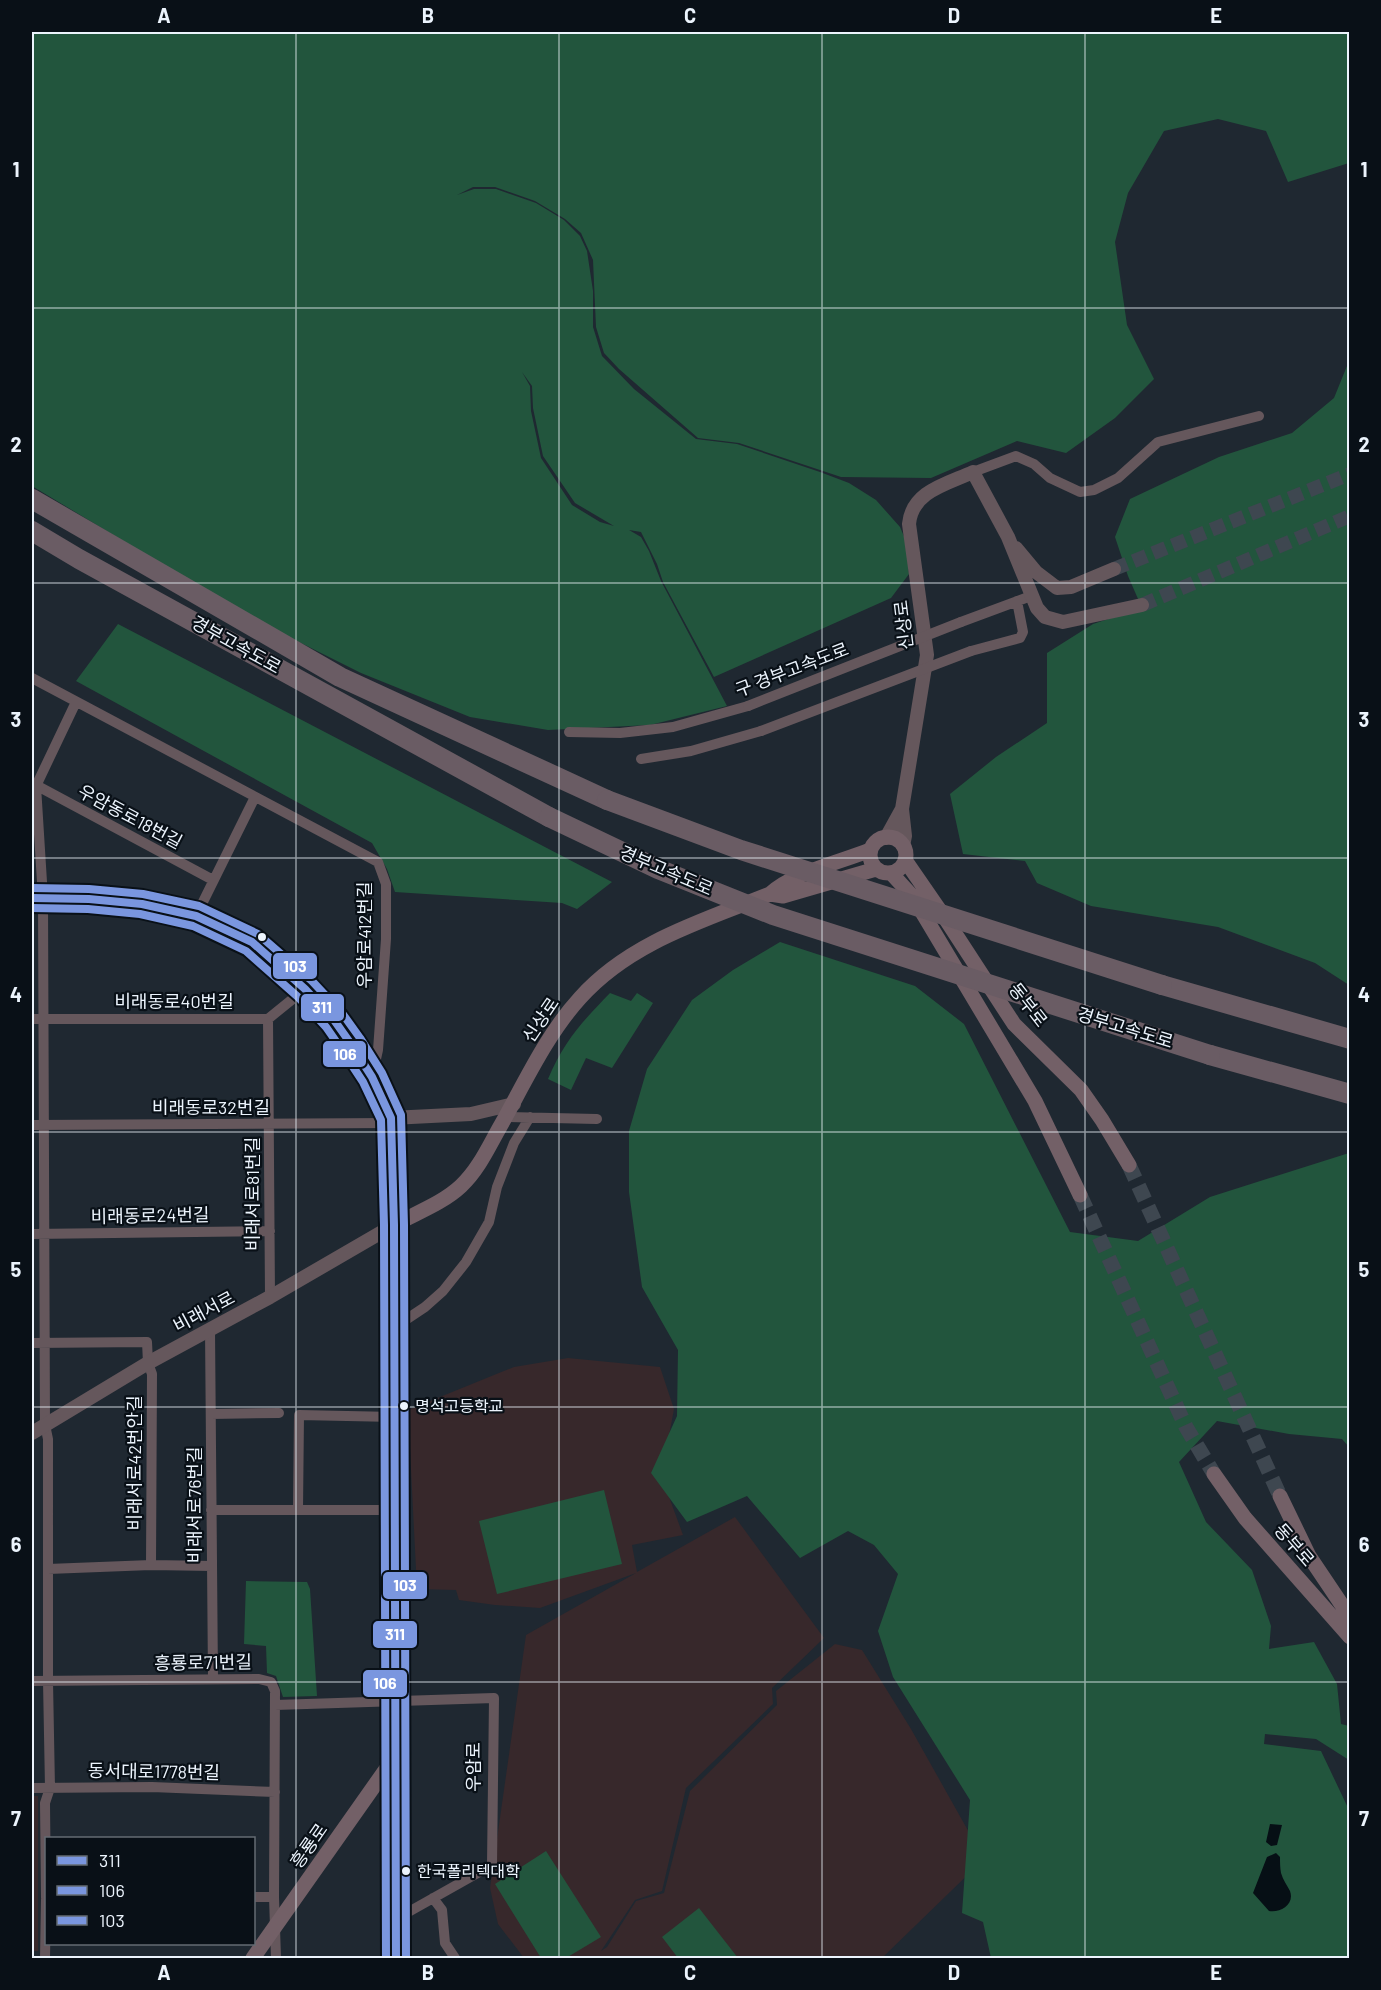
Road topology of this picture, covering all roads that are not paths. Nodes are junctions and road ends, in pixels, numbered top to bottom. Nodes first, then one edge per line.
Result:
1 (1259, 416) dead end
2 (973, 472) junction
3 (32, 499) edge
4 (32, 531) edge
5 (1008, 537) junction
6 (1114, 569) tunnel mouth
7 (1031, 596) junction
8 (1017, 601) junction
9 (1142, 605) tunnel mouth
10 (32, 678) edge
11 (76, 702) junction
12 (569, 732) dead end
13 (641, 759) dead end
14 (34, 785) edge
15 (255, 797) junction
16 (902, 809) junction
17 (886, 838) junction
18 (870, 850) junction
19 (904, 853) junction
20 (884, 871) junction
21 (213, 880) junction
22 (770, 894) junction
23 (37, 898) edge
24 (196, 916) junction
25 (305, 989) junction
26 (32, 1019) edge
27 (44, 1019) junction
28 (268, 1019) junction
29 (1350, 1039) edge
30 (372, 1077) junction
31 (1350, 1094) edge
32 (514, 1104) junction
33 (505, 1117) junction
34 (530, 1117) junction
35 (597, 1119) dead end
36 (391, 1121) junction
37 (269, 1124) junction
38 (32, 1125) edge
39 (44, 1125) junction
40 (1129, 1165) tunnel mouth
41 (1080, 1195) tunnel mouth
42 (394, 1225) junction
43 (270, 1232) junction
44 (32, 1234) edge
45 (45, 1234) junction
46 (270, 1297) junction
47 (395, 1327) junction
48 (210, 1330) junction
49 (32, 1343) edge
50 (45, 1343) junction
51 (148, 1363) junction
52 (279, 1413) dead end
53 (211, 1414) junction
54 (395, 1417) junction
55 (45, 1425) junction
56 (32, 1433) edge
57 (1214, 1474) tunnel mouth
58 (1280, 1496) tunnel mouth
59 (211, 1510) junction
60 (298, 1510) junction
61 (395, 1510) junction
62 (151, 1565) junction
63 (212, 1566) junction
64 (48, 1569) junction
65 (1350, 1617) edge
66 (1350, 1637) edge
67 (213, 1679) junction
68 (32, 1681) edge
69 (48, 1681) junction
70 (396, 1700) junction
71 (275, 1705) junction
72 (396, 1755) junction
73 (32, 1788) edge
74 (50, 1788) junction
75 (275, 1792) junction
76 (45, 1837) edge
77 (274, 1896) junction
78 (255, 1897) edge
79 (433, 1898) junction
80 (396, 1919) junction
81 (276, 1928) junction
82 (253, 1959) edge
83 (276, 1959) edge
84 (396, 1959) edge
85 (455, 1959) edge

1 - 2 street, 신상로
2 - 5 street
2 - 16 street, 신상로
3 - 29 highway, 경부고속도로, bridge
4 - 31 highway, 경부고속도로, bridge
5 - 6 street
5 - 7 street
7 - 8 street, 구 경부고속도로
7 - 9 street
8 - 12 street, 구 경부고속도로, bridge
8 - 13 street, bridge
10 - 11 street, 우암로412번길
11 - 14 street
11 - 15 street, 우암로412번길
14 - 21 street, 우암동로18번길
14 - 23 street
15 - 21 street
15 - 30 street, 우암로412번길
16 - 17 street
16 - 19 street
17 - 18 main road
17 - 19 main road
18 - 20 main road
18 - 22 main road
19 - 20 main road
19 - 40 main road, 동부로
20 - 22 main road
20 - 41 main road
21 - 24 street
22 - 32 main road, 신상로
23 - 24 main road
23 - 27 street
24 - 25 main road
25 - 28 street
25 - 30 main road
26 - 27 street, 비래동로40번길
27 - 28 street, 비래동로40번길
27 - 39 street
28 - 37 street, 비래서로81번길
30 - 36 main road
32 - 33 main road, 신상로
32 - 36 street
33 - 34 street
33 - 42 main road, 신상로
34 - 35 street
34 - 47 street
36 - 37 street, 비래동로32번길
36 - 42 main road
37 - 39 street, 비래동로32번길
37 - 43 street, 비래서로81번길
38 - 39 street, 비래동로32번길
39 - 45 street
42 - 46 street, 비래서로
42 - 47 main road
43 - 45 street, 비래동로24번길
43 - 46 street, 비래서로81번길
44 - 45 street, 비래동로24번길
45 - 50 street
46 - 48 street, 비래서로
47 - 54 main road
48 - 51 street, 비래서로
48 - 53 street, 비래서로76번길
49 - 50 street
50 - 51 street, 비래서로42번안길
50 - 55 street
51 - 55 street, 비래서로
51 - 62 street, 비래서로42번안길
52 - 53 street
53 - 59 street, 비래서로76번길
54 - 60 street
54 - 61 main road
55 - 56 street, 비래서로
55 - 64 street
57 - 66 main road, 동부로
58 - 65 main road, 동부로
59 - 60 street
59 - 63 street, 비래서로76번길
60 - 61 street
61 - 70 main road
62 - 63 street
62 - 64 street
63 - 67 street, 비래서로76번길
64 - 69 street
67 - 69 street, 흥룡로71번길
67 - 71 street, 흥룡로71번길
68 - 69 street, 흥룡로71번길
69 - 74 street
70 - 71 street, 우암로
70 - 72 main road
70 - 79 street, 우암로
71 - 75 street, 흥룡로71번길
72 - 80 main road
72 - 81 main road, 흥룡로
73 - 74 street, 동서대로1778번길
74 - 75 street, 동서대로1778번길
74 - 76 street
75 - 77 street, 흥룡로71번길
77 - 78 street
77 - 81 street, 흥룡로71번길
79 - 80 street, 우암로
79 - 85 street
80 - 84 main road
81 - 82 main road, 흥룡로
81 - 83 street, 흥룡로71번길

